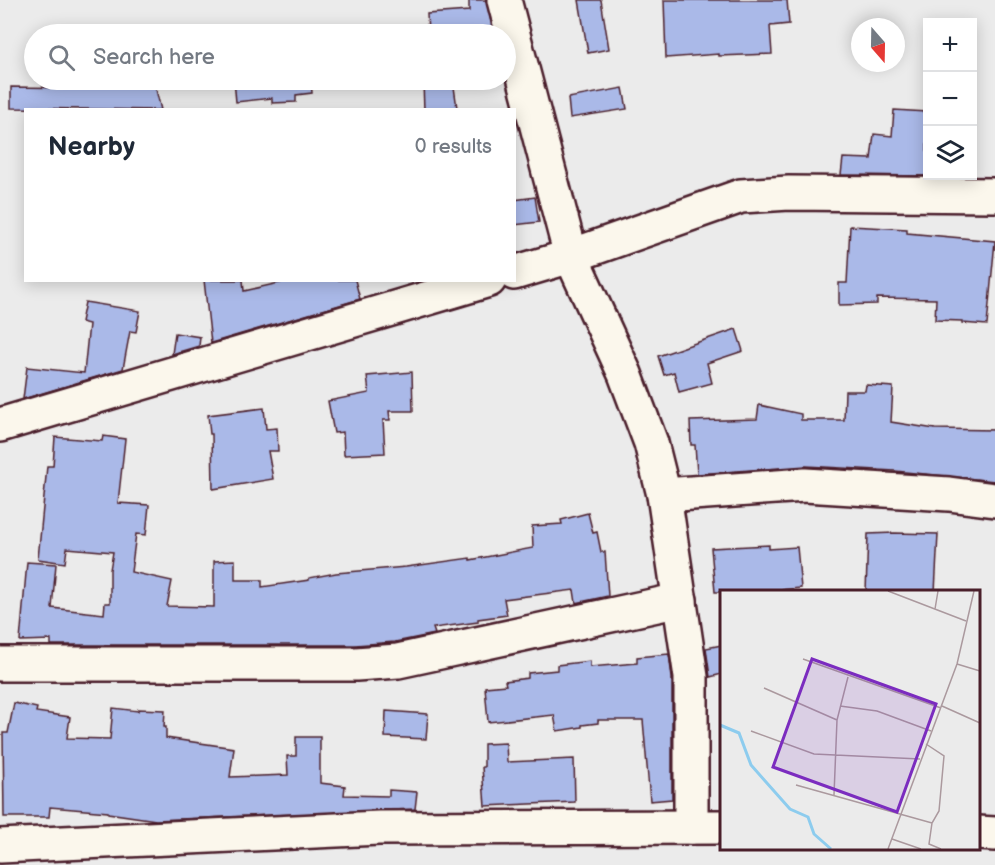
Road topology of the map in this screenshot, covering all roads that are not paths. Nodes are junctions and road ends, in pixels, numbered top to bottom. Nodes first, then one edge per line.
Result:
1 (504, 0) edge
2 (510, 24) edge
3 (516, 46) edge
4 (995, 195) edge
5 (571, 256) junction
6 (516, 272) edge
7 (482, 282) edge
8 (0, 425) edge
9 (664, 495) junction
10 (995, 500) edge
11 (680, 600) junction
12 (0, 664) edge
13 (707, 827) edge
14 (980, 833) edge
15 (995, 834) edge
16 (0, 846) edge

1 - 2 street
3 - 5 street
4 - 5 street
5 - 6 street
5 - 9 street
7 - 8 street
9 - 10 street
9 - 11 street
11 - 12 street
11 - 13 street
13 - 16 street
14 - 15 street

